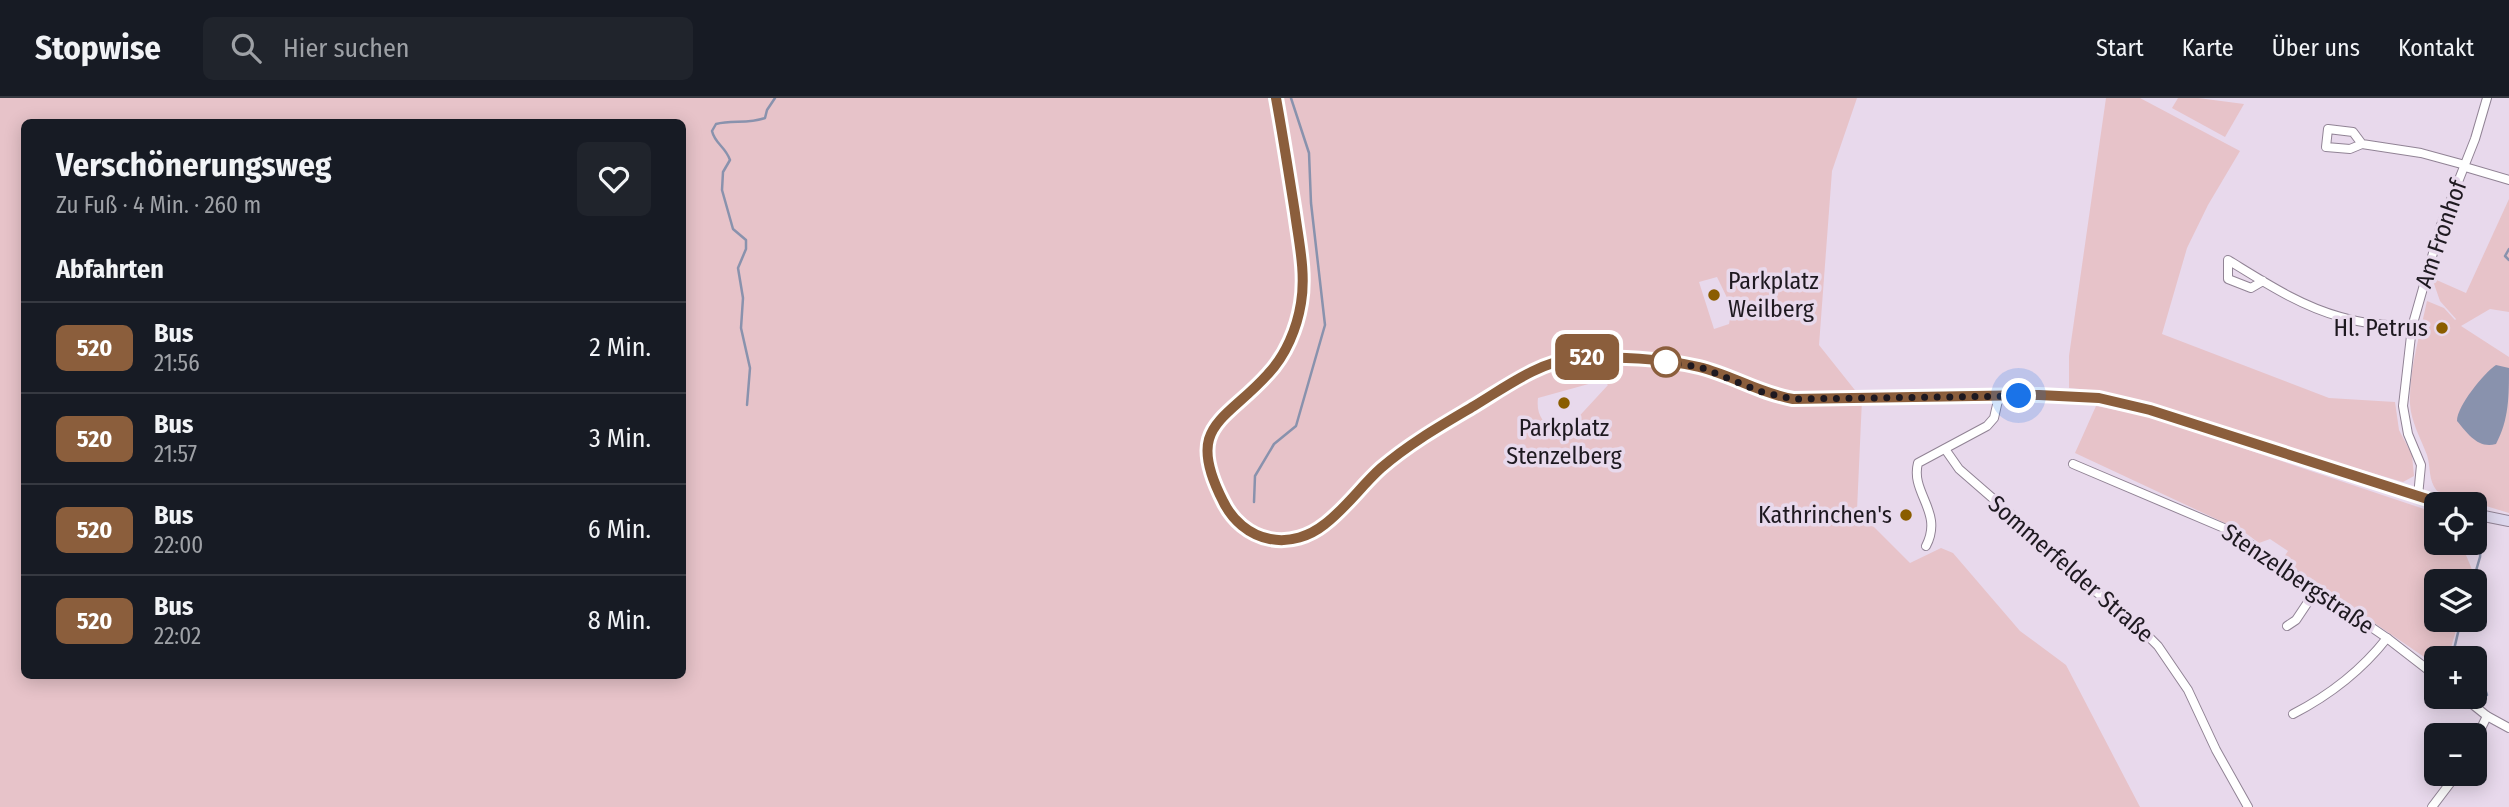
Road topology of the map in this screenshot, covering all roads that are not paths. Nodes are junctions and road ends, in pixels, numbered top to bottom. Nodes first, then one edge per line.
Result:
1 (1276, 98) edge
2 (2487, 98) edge
3 (2362, 144) dead end
4 (2465, 166) junction
5 (2509, 180) edge
6 (2263, 281) junction
7 (2412, 327) junction
8 (1999, 396) junction
9 (1945, 449) junction
10 (2073, 464) dead end
11 (2418, 496) junction
12 (2424, 498) edge
13 (2487, 517) edge
14 (2509, 522) edge
15 (1926, 546) dead end
16 (2316, 590) junction
17 (2287, 626) dead end
18 (2387, 638) junction
19 (2424, 667) edge
20 (2478, 709) edge
21 (2293, 714) dead end
22 (2487, 716) junction
23 (2484, 723) edge
24 (2509, 728) edge
25 (2448, 786) edge
26 (2248, 807) edge
27 (2431, 807) edge

1 - 8 main road
2 - 4 street, Am Fronhof
3 - 4 street
4 - 5 street
4 - 7 street, Am Fronhof
6 - 6 street
6 - 7 street
7 - 11 street, Am Fronhof
8 - 9 street
8 - 11 main road
9 - 15 street
9 - 26 street, Sommerfelder Straße
10 - 16 street, Stenzelbergstraße
11 - 12 main road
13 - 14 main road
16 - 17 street
16 - 18 street, Stenzelbergstraße
18 - 19 street, Stenzelbergstraße
18 - 21 street
20 - 22 street
22 - 23 street
22 - 24 street
25 - 27 street

